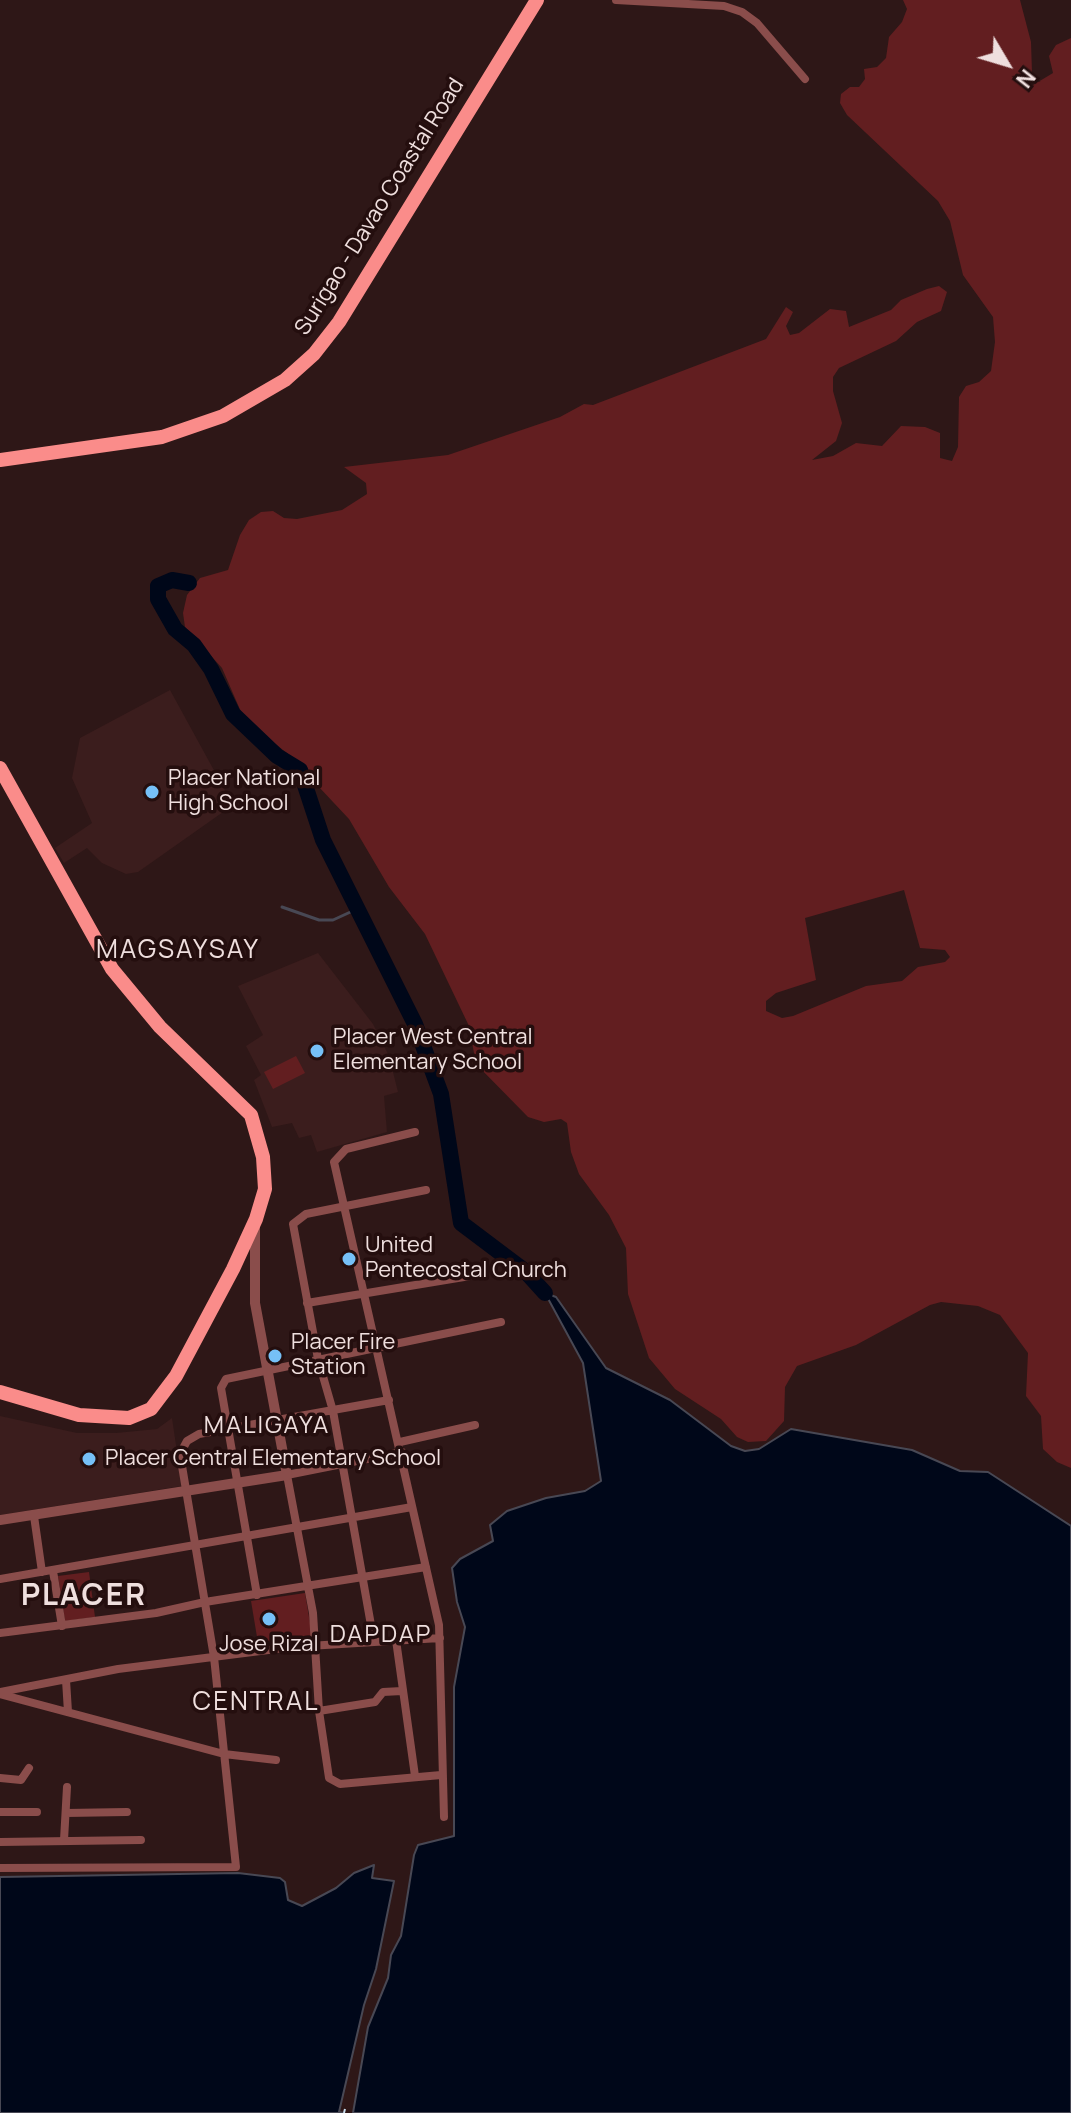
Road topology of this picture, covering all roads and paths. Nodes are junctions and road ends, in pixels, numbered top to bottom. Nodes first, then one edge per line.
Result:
1 (537, 0) edge
2 (616, 0) edge
3 (805, 79) dead end
4 (0, 460) edge
5 (0, 768) edge
6 (415, 1132) dead end
7 (426, 1190) dead end
8 (344, 1208) junction
9 (256, 1219) junction
10 (482, 1274) dead end
11 (364, 1293) junction
12 (307, 1303) junction
13 (501, 1322) dead end
14 (377, 1346) junction
15 (318, 1359) junction
16 (267, 1371) junction
17 (0, 1392) edge
18 (389, 1400) junction
19 (333, 1411) junction
20 (276, 1421) junction
21 (475, 1425) dead end
22 (229, 1430) junction
23 (400, 1442) junction
24 (402, 1452) junction
25 (341, 1465) junction
26 (287, 1475) junction
27 (238, 1482) junction
28 (185, 1490) junction
29 (412, 1507) junction
30 (34, 1516) junction
31 (0, 1520) edge
32 (352, 1520) junction
33 (298, 1529) junction
34 (246, 1539) junction
35 (195, 1547) junction
36 (426, 1567) junction
37 (53, 1571) junction
38 (42, 1572) junction
39 (363, 1577) junction
40 (0, 1579) edge
41 (308, 1585) junction
42 (257, 1595) junction
43 (205, 1602) junction
44 (62, 1626) junction
45 (0, 1633) edge
46 (440, 1638) junction
47 (396, 1640) junction
48 (374, 1642) junction
49 (316, 1647) junction
50 (214, 1657) junction
51 (66, 1680) junction
52 (402, 1691) junction
53 (0, 1693) edge
54 (319, 1711) junction
55 (68, 1712) junction
56 (224, 1754) junction
57 (276, 1760) dead end
58 (29, 1768) dead end
59 (441, 1775) junction
60 (415, 1776) junction
61 (0, 1778) edge
62 (67, 1787) dead end
63 (0, 1812) edge
64 (37, 1812) dead end
65 (127, 1812) dead end
66 (66, 1813) junction
67 (444, 1817) dead end
68 (64, 1840) junction
69 (141, 1840) dead end
70 (0, 1842) edge
71 (0, 1868) edge

1 - 4 highway, Surigao - Davao Coastal Road
2 - 3 street
5 - 9 highway
6 - 8 street
7 - 8 street
8 - 11 street
8 - 12 street
9 - 16 street
9 - 17 highway
10 - 11 street
11 - 12 street
11 - 14 street
12 - 15 street
13 - 14 street
14 - 15 street
14 - 18 street
15 - 16 street
15 - 19 street
16 - 20 street
16 - 22 street
18 - 19 street
18 - 23 street
19 - 20 street
19 - 25 street
20 - 22 street
20 - 26 street
21 - 23 street
22 - 27 street
22 - 28 street
23 - 24 street
24 - 25 street
24 - 29 street
25 - 26 street
25 - 32 street
26 - 27 street
26 - 33 street
27 - 28 street
27 - 34 street
28 - 30 street
28 - 35 street
29 - 32 street
29 - 36 street
30 - 31 street
30 - 38 street
32 - 33 street
32 - 39 street
33 - 34 street
33 - 41 street
34 - 35 street
34 - 42 street
35 - 37 street
35 - 43 street
36 - 39 street
36 - 46 street
37 - 38 street
37 - 44 street
38 - 40 street
39 - 41 street
39 - 48 street
41 - 42 street
41 - 49 street
42 - 43 street
43 - 44 street
43 - 50 street
44 - 45 street
46 - 47 street
46 - 59 street
47 - 48 street
47 - 52 street
48 - 49 street
49 - 50 street
49 - 54 street
50 - 51 street
50 - 56 street
51 - 53 street
51 - 55 street
52 - 54 street
52 - 60 street
53 - 55 street
54 - 60 street
55 - 56 street
56 - 57 street
56 - 71 street
58 - 61 street
59 - 60 street
59 - 67 street
62 - 66 street
63 - 64 street
65 - 66 street
66 - 68 street
68 - 69 street
68 - 70 street

